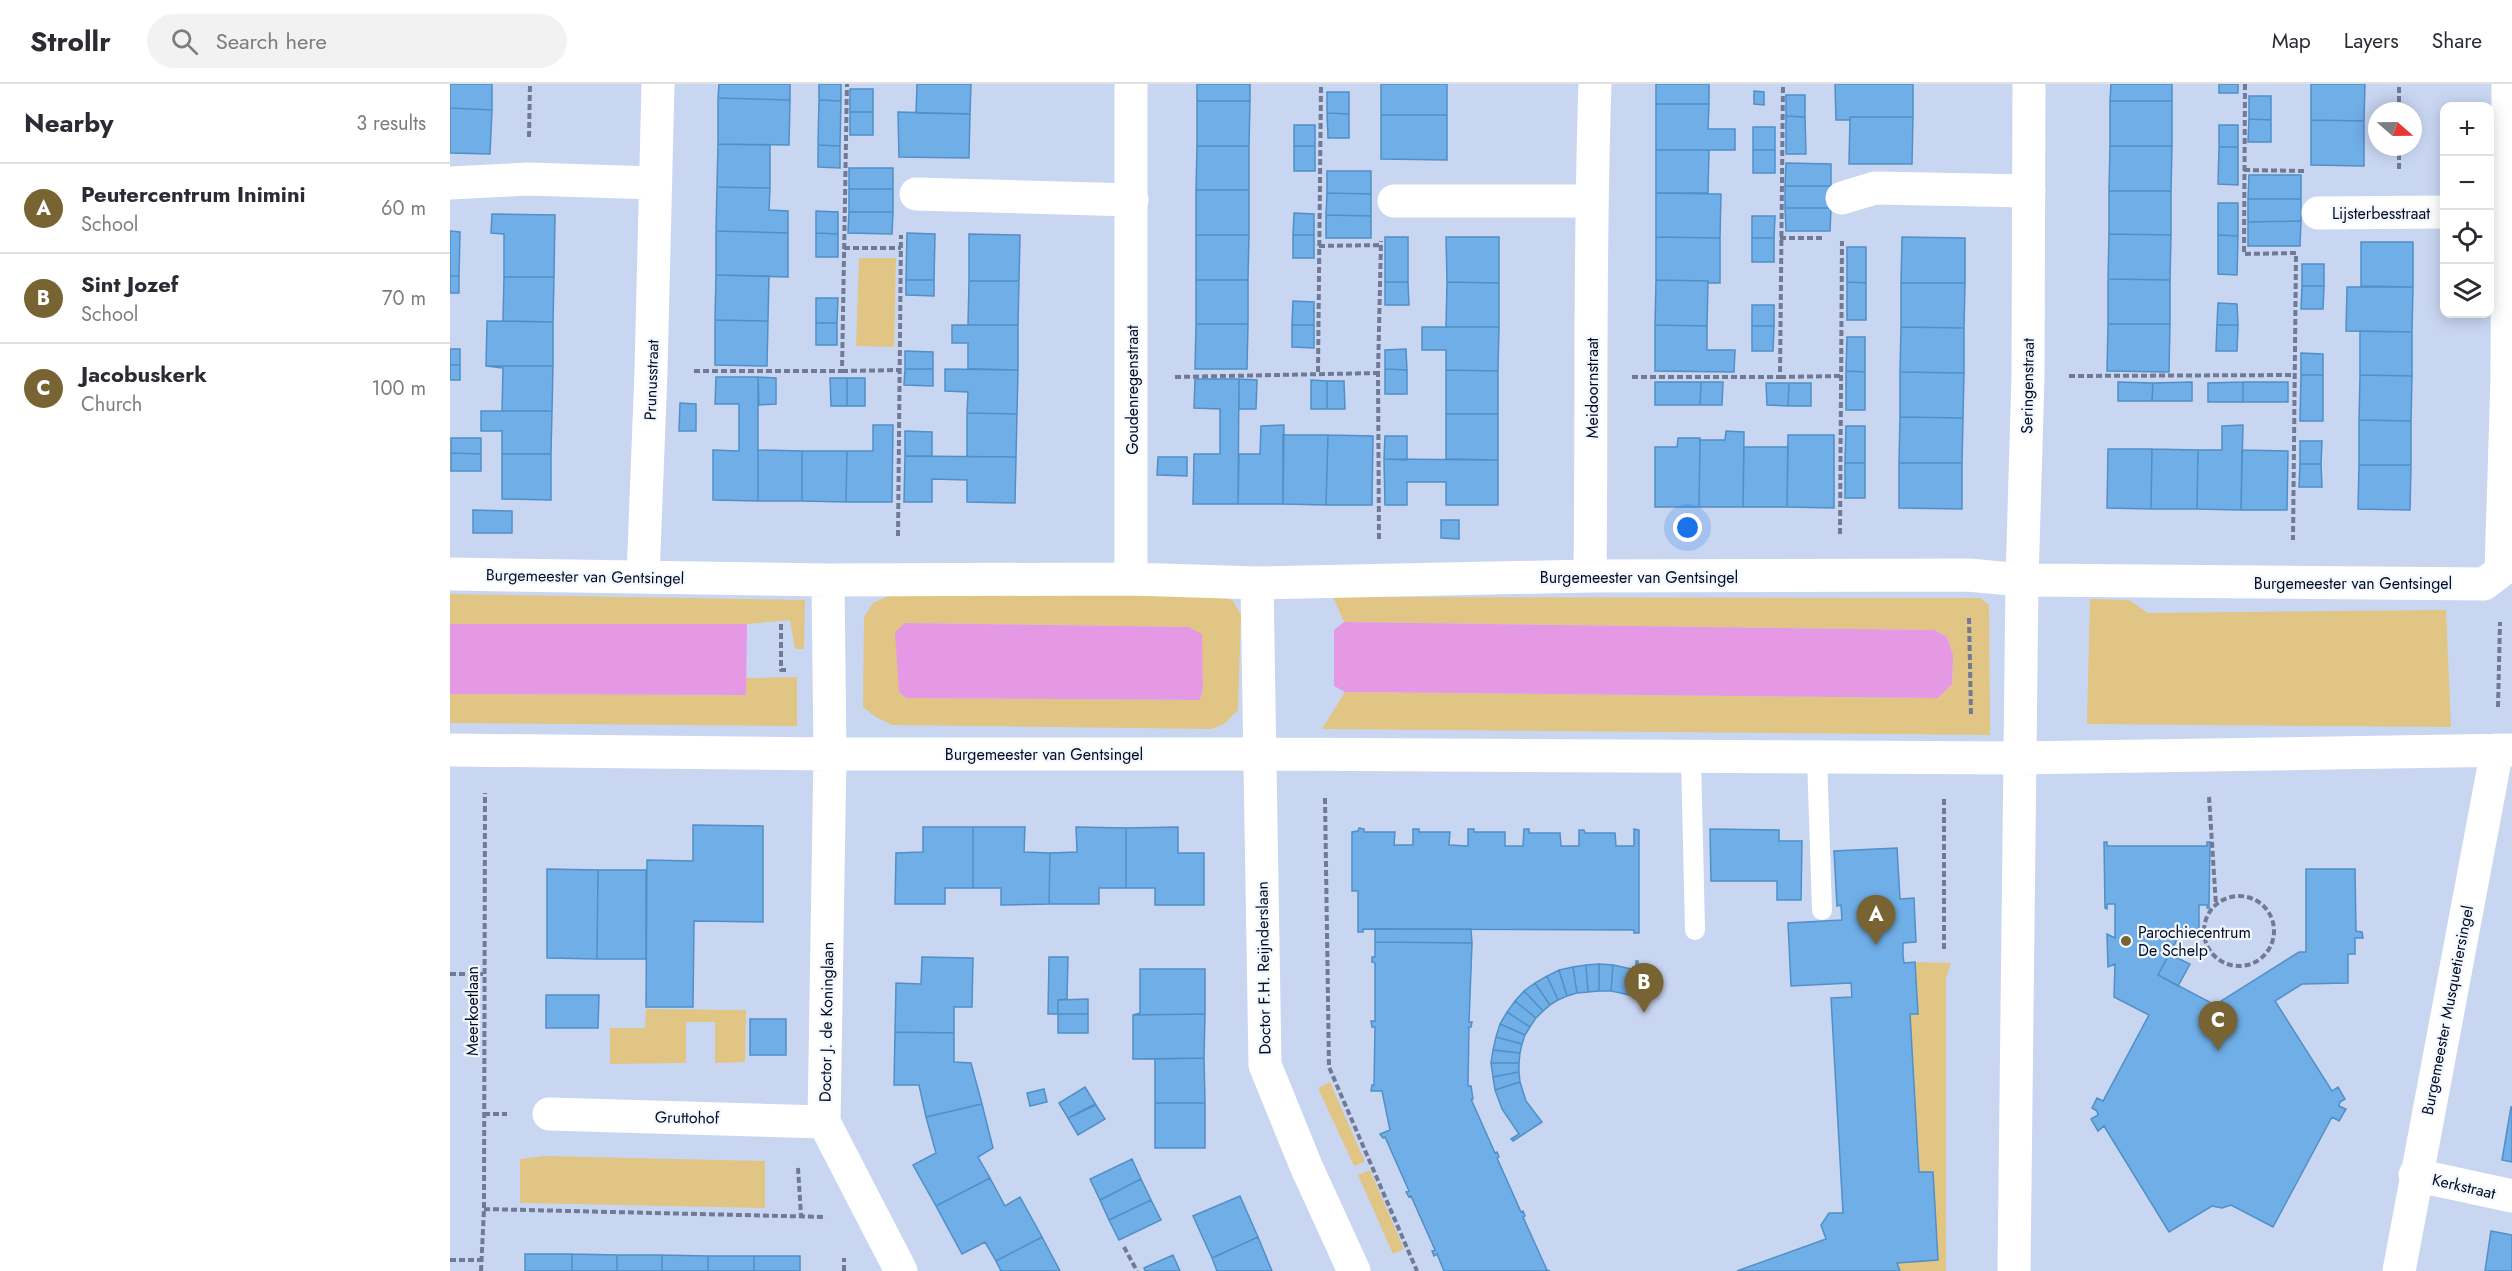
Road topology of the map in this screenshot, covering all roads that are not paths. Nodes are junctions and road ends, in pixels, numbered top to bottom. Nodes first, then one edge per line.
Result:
1 (658, 84) edge
2 (1131, 84) edge
3 (1595, 84) edge
4 (2029, 84) edge
5 (2508, 84) edge
6 (450, 183) edge
7 (655, 183) junction
8 (2029, 191) junction
9 (916, 194) road end
10 (1842, 198) road end
11 (1132, 200) junction
12 (1394, 201) road end
13 (1591, 201) junction
14 (2440, 212) edge
15 (2498, 212) edge
16 (2318, 213) dead end
17 (450, 574) edge
18 (1590, 576) junction
19 (643, 577) junction
20 (1131, 579) junction
21 (828, 580) junction
22 (2022, 580) junction
23 (1257, 583) junction
24 (450, 750) edge
25 (2504, 750) edge
26 (830, 754) junction
27 (1259, 754) junction
28 (1817, 756) junction
29 (1691, 758) junction
30 (2021, 758) junction
31 (1822, 910) dead end
32 (1695, 930) dead end
33 (549, 1114) dead end
34 (824, 1122) junction
35 (2415, 1175) junction
36 (2512, 1196) edge
37 (902, 1271) edge
38 (1354, 1271) edge
39 (2014, 1271) edge
40 (2399, 1271) edge

1 - 7 street, Prunusstraat
2 - 11 street, Goudenregenstraat
3 - 13 street, Meidoornstraat
4 - 8 street, Seringenstraat
5 - 15 street
6 - 7 street
7 - 19 street, Prunusstraat
8 - 10 street
8 - 22 street, Seringenstraat
9 - 11 street
11 - 20 street, Goudenregenstraat
12 - 13 street
13 - 18 street, Meidoornstraat
14 - 16 street, Lijsterbesstraat
15 - 22 street, Burgemeester van Gentsingel
17 - 19 street, Burgemeester van Gentsingel
18 - 22 street, Burgemeester van Gentsingel
18 - 23 street, Burgemeester van Gentsingel
19 - 21 street, Burgemeester van Gentsingel
20 - 21 street, Burgemeester van Gentsingel
20 - 23 street, Burgemeester van Gentsingel
21 - 26 street
22 - 30 street
23 - 27 street
24 - 26 street, Burgemeester van Gentsingel
25 - 30 street, Burgemeester van Gentsingel
25 - 35 street, Burgemeester Musquetiersingel
26 - 27 street, Burgemeester van Gentsingel
26 - 34 street, Doctor J. de Koninglaan
27 - 29 street, Burgemeester van Gentsingel
27 - 38 street, Doctor F.H. Reijnderslaan
28 - 29 street, Burgemeester van Gentsingel
28 - 30 street, Burgemeester van Gentsingel
28 - 31 lane
29 - 32 lane
30 - 39 street
33 - 34 street, Gruttohof
34 - 37 street, Doctor J. de Koninglaan
35 - 36 street, Kerkstraat
35 - 40 street, Burgemeester Musquetiersingel

